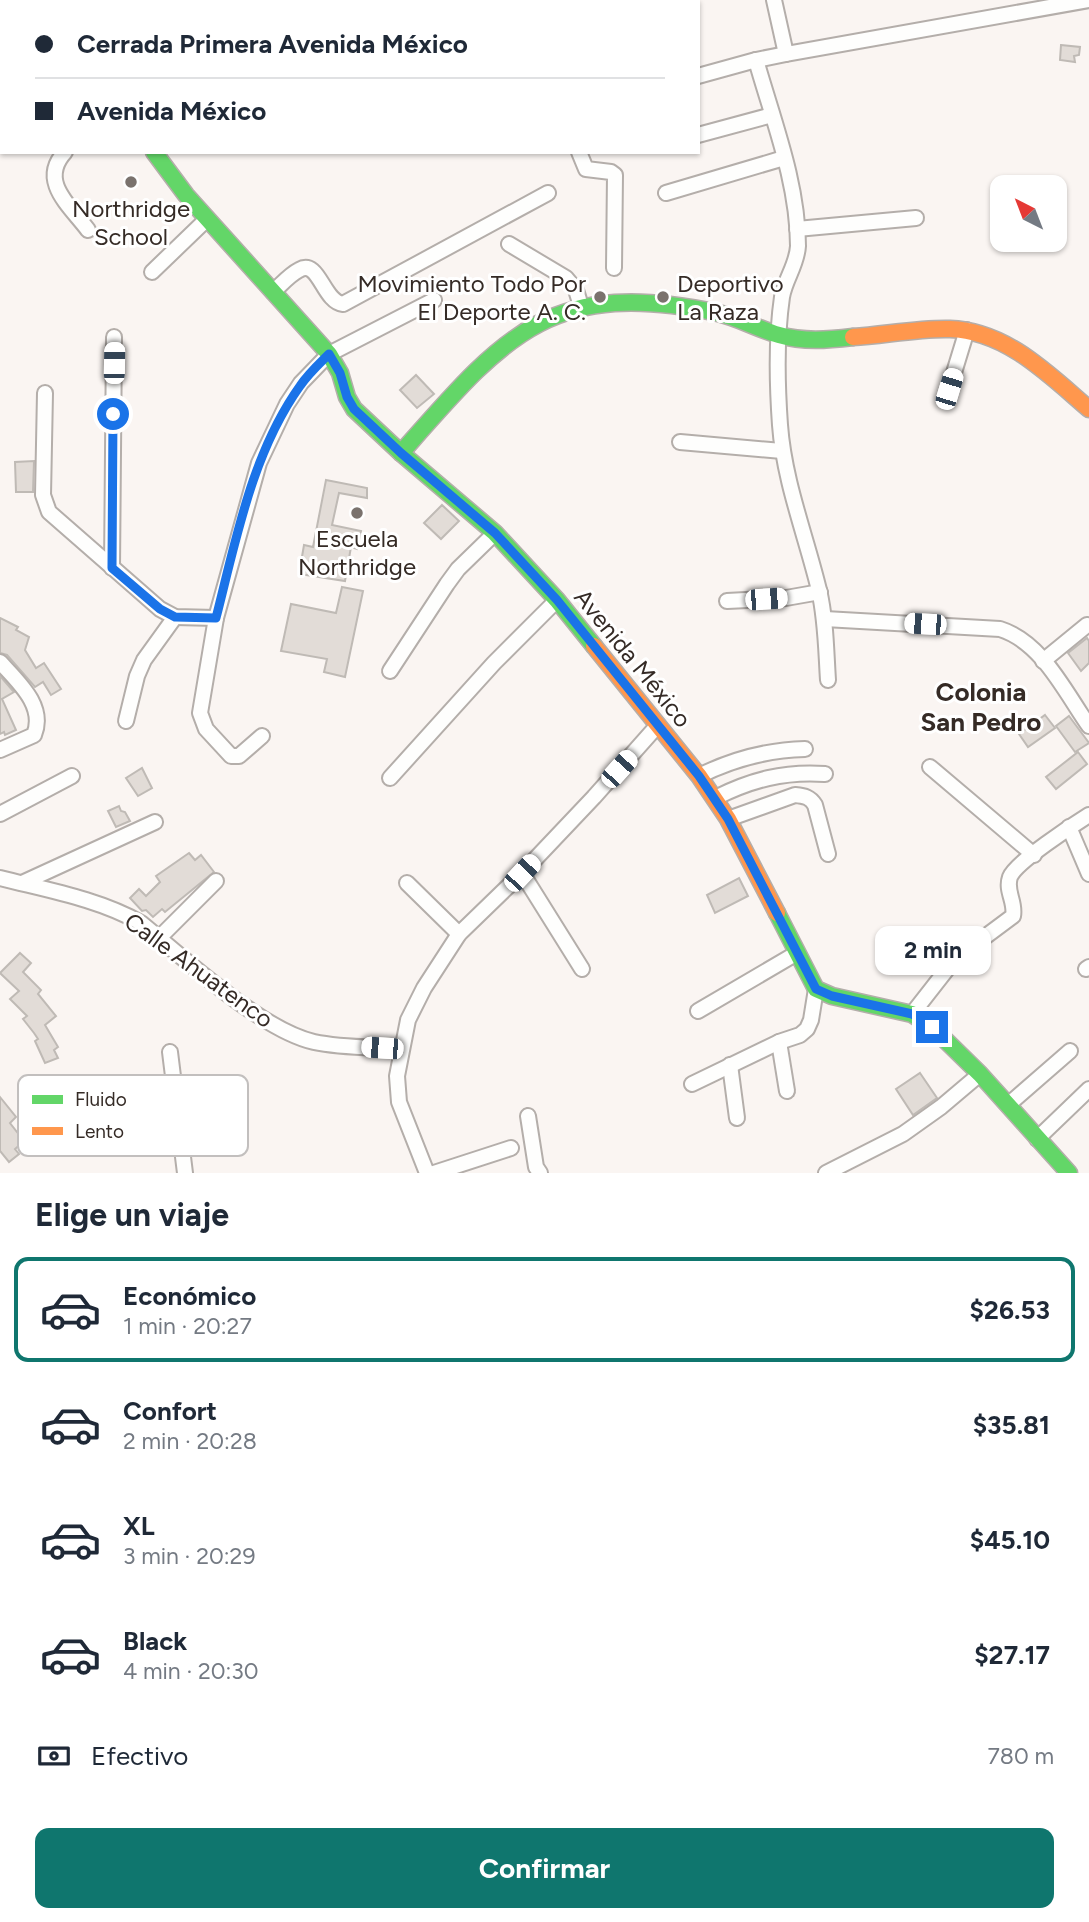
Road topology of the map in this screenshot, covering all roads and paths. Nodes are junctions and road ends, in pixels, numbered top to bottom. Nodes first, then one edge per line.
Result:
1 (774, 0) edge
2 (1089, 0) edge
3 (786, 54) junction
4 (756, 60) junction
5 (700, 75) edge
6 (772, 115) junction
7 (700, 134) edge
8 (64, 154) edge
9 (155, 154) edge
10 (580, 154) edge
11 (784, 158) junction
12 (548, 193) dead end
13 (666, 193) dead end
14 (916, 218) dead end
15 (207, 219) junction
16 (797, 229) junction
17 (88, 230) dead end
18 (509, 244) dead end
19 (614, 268) dead end
20 (152, 272) dead end
21 (273, 292) junction
22 (433, 300) dead end
23 (582, 306) junction
24 (967, 330) junction
25 (779, 335) junction
26 (114, 337) dead end
27 (329, 354) junction
28 (949, 389) dead end
29 (45, 393) dead end
30 (1089, 409) edge
31 (680, 442) dead end
32 (782, 450) junction
33 (401, 453) junction
34 (495, 533) junction
35 (112, 568) junction
36 (820, 592) junction
37 (557, 600) junction
38 (727, 601) dead end
39 (175, 617) junction
40 (216, 618) junction
41 (825, 619) junction
42 (1087, 625) dead end
43 (1044, 661) junction
44 (0, 662) edge
45 (390, 671) dead end
46 (828, 680) dead end
47 (126, 721) dead end
48 (658, 725) junction
49 (1089, 726) edge
50 (262, 736) dead end
51 (805, 749) dead end
52 (0, 750) edge
53 (930, 767) dead end
54 (825, 774) dead end
55 (72, 776) dead end
56 (699, 776) junction
57 (390, 778) dead end
58 (715, 798) junction
59 (0, 814) edge
60 (1089, 815) edge
61 (728, 819) junction
62 (155, 822) dead end
63 (1069, 827) junction
64 (828, 854) dead end
65 (1034, 855) junction
66 (522, 873) junction
67 (1089, 874) edge
68 (0, 878) edge
69 (215, 881) dead end
70 (22, 883) junction
71 (407, 883) dead end
72 (459, 934) junction
73 (159, 938) junction
74 (797, 953) junction
75 (582, 970) dead end
76 (816, 989) junction
77 (698, 1011) dead end
78 (912, 1014) junction
79 (779, 1042) junction
80 (401, 1049) junction
81 (1070, 1051) dead end
82 (170, 1052) dead end
83 (730, 1065) junction
84 (980, 1074) junction
85 (173, 1075) edge
86 (692, 1084) dead end
87 (1089, 1089) edge
88 (787, 1091) dead end
89 (1008, 1105) junction
90 (528, 1116) dead end
91 (737, 1118) dead end
92 (1037, 1139) junction
93 (511, 1148) dead end
94 (427, 1173) edge
95 (434, 1173) edge
96 (540, 1173) edge
97 (827, 1173) edge
98 (1069, 1173) edge

1 - 3 street
2 - 3 street
3 - 4 street
4 - 5 street
4 - 6 street
6 - 7 street
6 - 11 street
8 - 17 street
9 - 15 main road, Avenida México
10 - 19 street
11 - 13 street
11 - 16 street
12 - 21 street
14 - 16 street
15 - 20 street
15 - 21 main road, Avenida México
16 - 25 street
18 - 23 street
21 - 27 main road, Avenida México
22 - 27 street
23 - 25 main road
23 - 33 main road
24 - 25 main road
24 - 28 street
24 - 30 main road
25 - 32 street
26 - 35 street
27 - 33 main road, Avenida México
27 - 40 street
29 - 35 street
31 - 32 street
32 - 36 street
33 - 34 main road, Avenida México
34 - 37 main road, Avenida México
34 - 45 street
35 - 39 street
36 - 38 street
36 - 41 street
37 - 48 main road, Avenida México
37 - 57 street
39 - 40 street
39 - 47 street
40 - 50 street
41 - 43 street
41 - 46 street
42 - 43 street
43 - 49 street
44 - 52 street
48 - 56 main road, Avenida México
48 - 66 street
51 - 56 street
53 - 65 street
54 - 58 street
55 - 59 street
56 - 58 main road, Avenida México
58 - 61 main road, Avenida México
60 - 63 street
61 - 64 street
61 - 74 main road, Avenida México
62 - 70 street
63 - 65 street
63 - 67 street
65 - 78 street
66 - 72 street
66 - 75 street
68 - 70 street, Calle Ahuatenco
69 - 73 street
70 - 73 street, Calle Ahuatenco
71 - 72 street
72 - 80 street
73 - 80 street, Calle Ahuatenco
74 - 76 main road, Avenida México
74 - 77 street
76 - 78 main road
76 - 79 street
78 - 84 main road
79 - 83 street
79 - 88 street
80 - 94 street
81 - 89 street
82 - 85 street
83 - 86 street
83 - 91 street
84 - 89 main road
84 - 97 street
87 - 92 street
89 - 92 main road
90 - 96 street
92 - 98 main road
93 - 95 street

